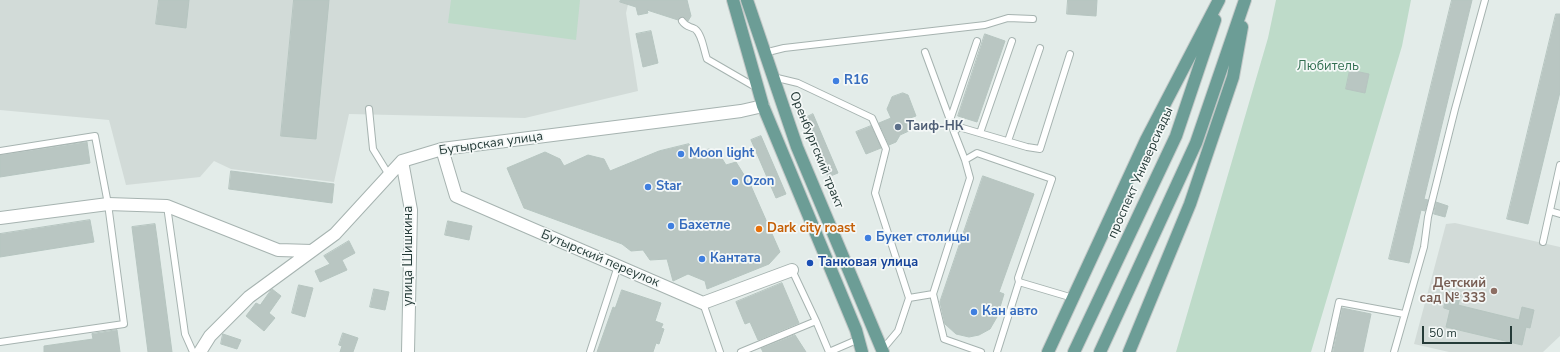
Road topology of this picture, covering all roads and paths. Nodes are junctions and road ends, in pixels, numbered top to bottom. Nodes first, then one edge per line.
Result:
1 (733, 0) edge
2 (747, 0) edge
3 (1219, 0) edge
4 (1222, 0) edge
5 (1246, 0) edge
6 (1485, 0) edge
7 (1033, 19) dead end
8 (682, 21) dead end
9 (978, 41) dead end
10 (1012, 41) dead end
11 (1040, 48) dead end
12 (925, 52) dead end
13 (764, 53) junction
14 (1070, 54) dead end
15 (772, 76) junction
16 (758, 89) junction
17 (763, 106) junction
18 (369, 108) dead end
19 (950, 120) junction
20 (954, 132) junction
21 (980, 133) junction
22 (1008, 141) junction
23 (442, 149) junction
24 (0, 151) edge
25 (965, 160) junction
26 (402, 161) junction
27 (1560, 165) edge
28 (389, 175) junction
29 (108, 204) junction
30 (168, 206) junction
31 (1550, 211) junction
32 (1560, 214) edge
33 (0, 218) edge
34 (1543, 242) dead end
35 (312, 251) junction
36 (618, 266) junction
37 (792, 270) joint
38 (1019, 282) junction
39 (934, 294) junction
40 (909, 298) junction
41 (1073, 298) junction
42 (704, 303) junction
43 (1404, 314) junction
44 (816, 320) junction
45 (859, 339) junction
46 (0, 342) edge
47 (883, 351) edge
48 (193, 352) edge
49 (200, 352) edge
50 (408, 352) edge
51 (590, 352) edge
52 (720, 352) edge
53 (740, 352) edge
54 (829, 352) edge
55 (862, 352) edge
56 (981, 352) edge
57 (997, 352) edge
58 (1048, 352) edge
59 (1074, 352) edge
60 (1100, 352) edge
61 (1129, 352) edge
62 (1328, 352) edge
63 (1394, 352) edge

1 - 16 main road
2 - 13 main road, Оренбургский тракт
3 - 41 main road
4 - 59 main road, проспект Универсиады
5 - 60 main road
5 - 61 main road
6 - 43 lane
7 - 13 lane
8 - 16 lane
9 - 19 lane
10 - 21 lane
11 - 22 lane
12 - 19 lane
13 - 15 main road, Оренбургский тракт
14 - 22 lane
15 - 40 lane
15 - 47 main road, Оренбургский тракт
16 - 17 main road
17 - 23 street, Бутырская улица
17 - 45 main road
18 - 28 lane
19 - 20 lane
20 - 21 lane
20 - 25 lane
21 - 22 lane
23 - 26 street, Бутырская улица
23 - 36 street, Бутырский переулок
24 - 29 lane
25 - 38 lane
25 - 39 lane
26 - 28 street
26 - 50 street, улица Шишкина
27 - 31 lane
28 - 35 street
29 - 30 street
29 - 33 street
29 - 46 lane
30 - 35 street
30 - 48 lane
31 - 32 lane
31 - 34 lane
35 - 49 street
36 - 42 street, Бутырский переулок
36 - 51 lane
37 - 42 street
37 - 44 lane
38 - 41 lane
38 - 57 lane
39 - 40 lane
39 - 56 lane
40 - 47 lane
41 - 58 main road
42 - 52 lane
43 - 62 lane
43 - 63 lane
44 - 53 lane
44 - 54 lane
45 - 54 lane
45 - 55 main road

